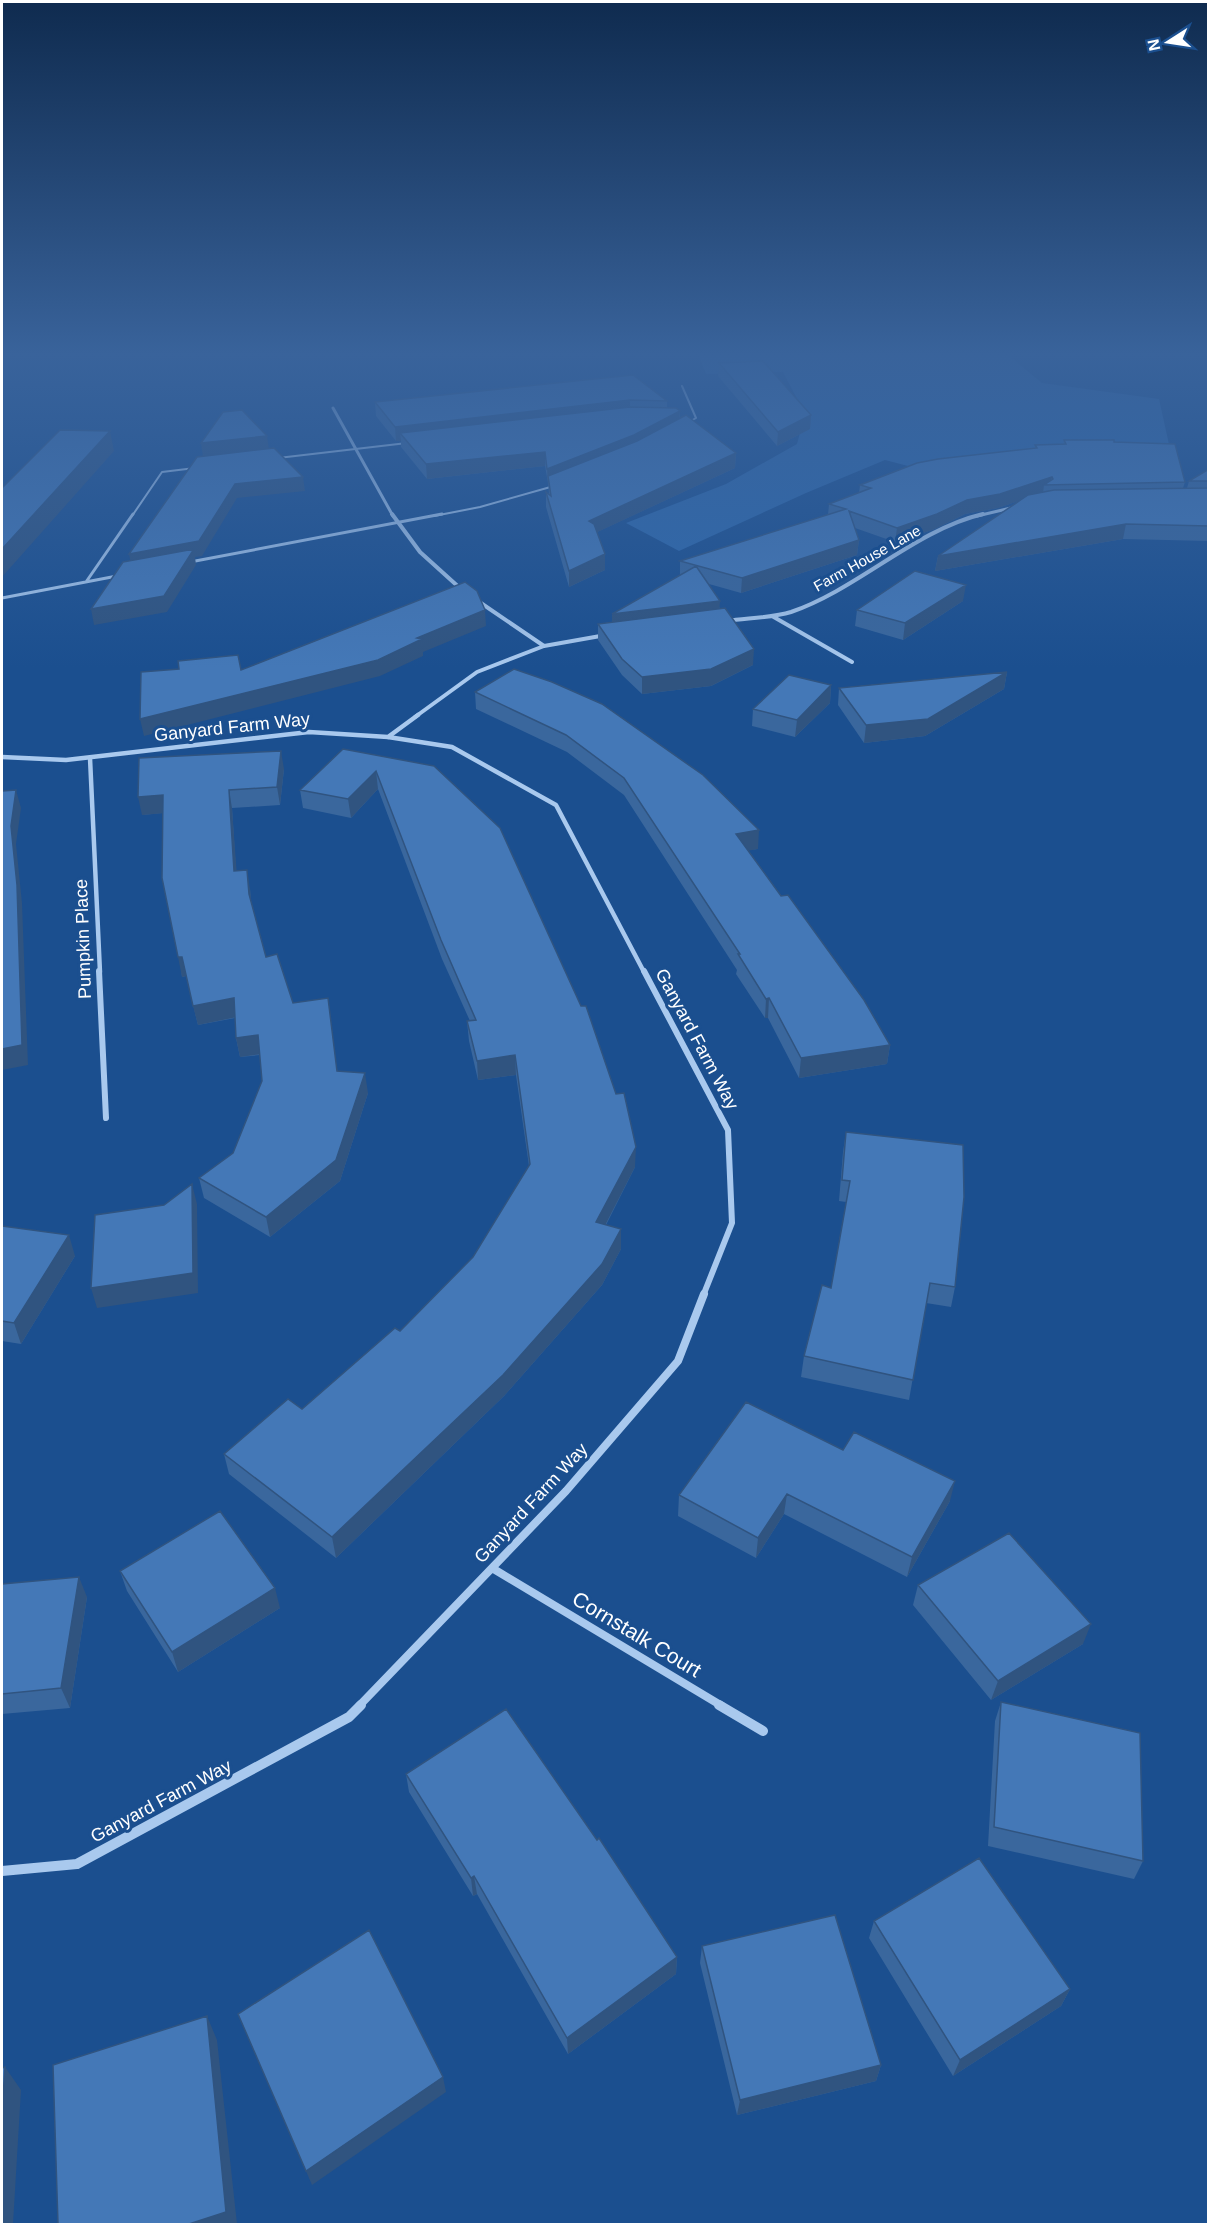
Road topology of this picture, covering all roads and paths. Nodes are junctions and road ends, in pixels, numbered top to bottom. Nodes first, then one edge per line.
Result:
1 (362, 460) edge
2 (196, 468) edge
3 (558, 485) edge
4 (1022, 506) edge
5 (395, 522) junction
6 (189, 562) edge
7 (120, 576) edge
8 (86, 582) junction
9 (2, 598) edge
10 (771, 615) junction
11 (722, 622) edge
12 (610, 635) edge
13 (544, 646) junction
14 (852, 662) dead end
15 (388, 737) junction
16 (2, 757) edge
17 (90, 758) junction
18 (106, 1118) dead end
19 (492, 1568) junction
20 (763, 1731) dead end
21 (2, 1871) edge

1 - 5 street
2 - 8 lane
3 - 5 lane
4 - 10 street, Farm House Lane
5 - 6 lane
5 - 13 street
7 - 8 lane
8 - 9 lane
10 - 11 street, Farm House Lane
10 - 14 street
12 - 13 street
13 - 15 street
15 - 17 street, Ganyard Farm Way
15 - 19 street, Ganyard Farm Way
16 - 17 street, Ganyard Farm Way
17 - 18 street, Pumpkin Place
19 - 20 street, Cornstalk Court
19 - 21 street, Ganyard Farm Way

